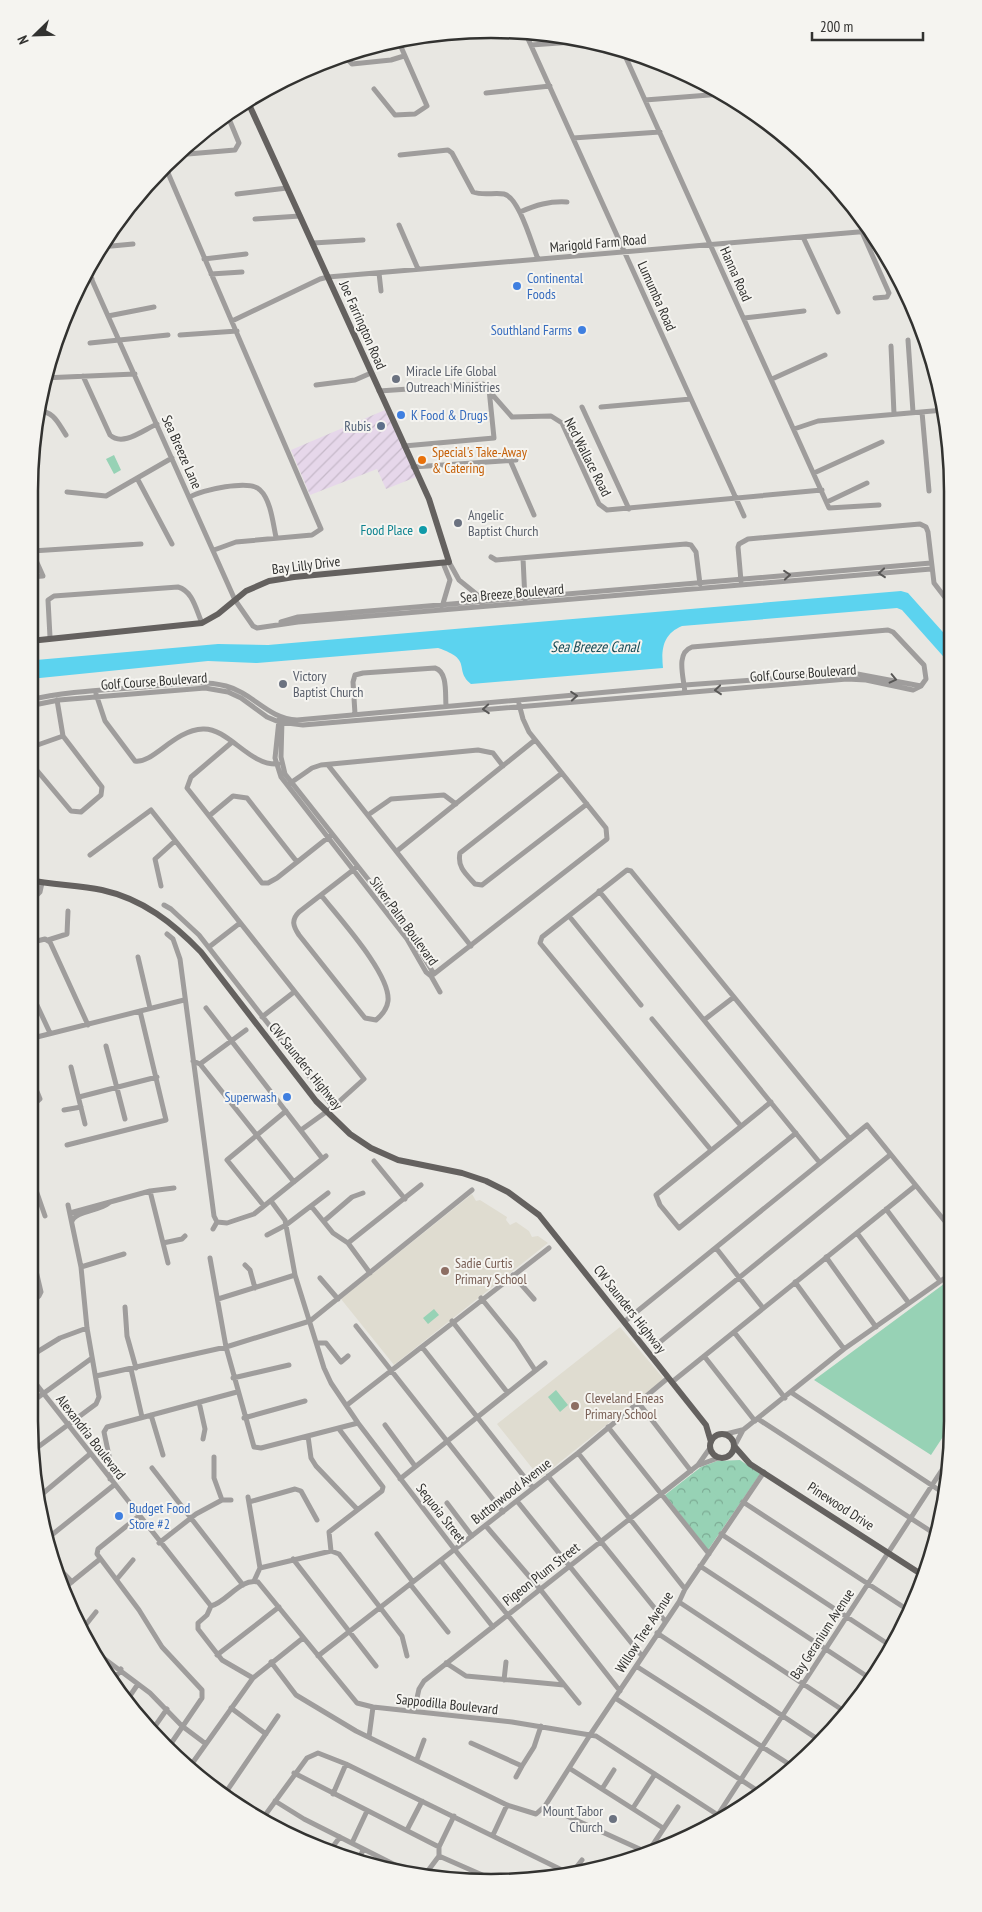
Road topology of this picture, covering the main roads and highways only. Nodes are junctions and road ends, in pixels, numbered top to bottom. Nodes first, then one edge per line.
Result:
1 (250, 107) edge
2 (446, 563) joint
3 (38, 640) edge
4 (38, 882) edge
5 (706, 1425) junction
6 (724, 1434) junction
7 (711, 1445) junction
8 (735, 1446) junction
9 (727, 1458) junction
10 (744, 1459) junction
11 (918, 1572) edge

1 - 2 main road, Joe Farrington Road
2 - 3 main road, Bay Lilly Drive
4 - 5 main road, CW Saunders Highway
5 - 6 main road, CW Saunders Highway
5 - 7 main road, CW Saunders Highway
6 - 7 main road
6 - 8 main road
7 - 9 main road
8 - 9 main road
8 - 10 main road, Pinewood Drive
9 - 10 main road, Pinewood Drive
10 - 11 main road, Pinewood Drive

